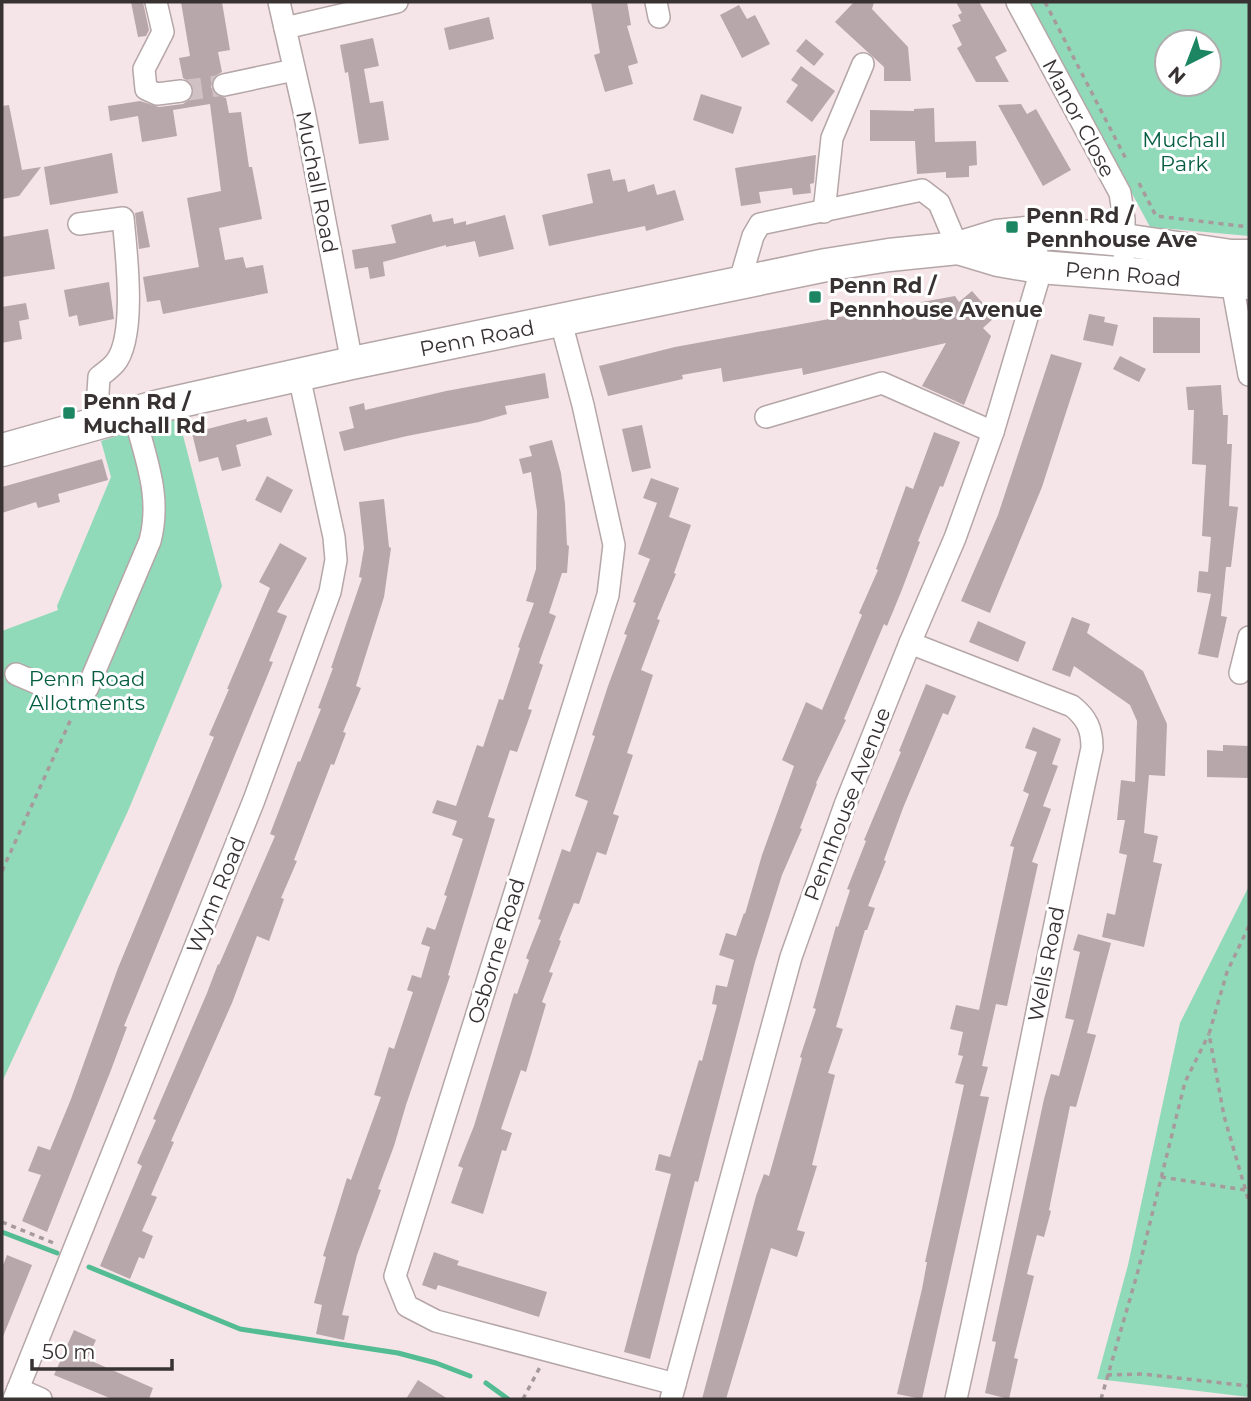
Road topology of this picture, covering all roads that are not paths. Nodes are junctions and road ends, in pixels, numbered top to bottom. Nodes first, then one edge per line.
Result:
1 (156, 2) edge
2 (279, 2) edge
3 (397, 2) edge
4 (1017, 2) edge
5 (285, 28) junction
6 (863, 64) dead end
7 (295, 70) junction
8 (224, 85) tunnel mouth
9 (181, 91) tunnel mouth
10 (824, 212) junction
11 (79, 224) dead end
12 (1035, 232) junction
13 (1124, 240) junction
14 (958, 248) junction
15 (1249, 256) edge
16 (1039, 267) junction
17 (1124, 274) junction
18 (1240, 283) edge
19 (739, 284) junction
20 (561, 322) junction
21 (352, 363) junction
22 (1249, 374) edge
23 (299, 376) junction
24 (134, 413) junction
25 (766, 417) dead end
26 (96, 424) junction
27 (993, 432) junction
28 (2, 450) edge
29 (910, 643) junction
30 (1249, 643) edge
31 (1240, 673) dead end
32 (16, 674) dead end
33 (673, 1392) edge
34 (16, 1394) edge
35 (41, 1399) edge
36 (956, 1399) edge

1 - 9 street
2 - 5 street, Muchall Road
3 - 5 street
4 - 13 street, Manor Close
5 - 7 street, Muchall Road
6 - 10 street
7 - 8 street
7 - 21 street, Muchall Road
10 - 14 street
10 - 19 street
11 - 26 street
12 - 13 highway, Penn Road
12 - 14 highway, Penn Road
12 - 16 street, Pennhouse Avenue
13 - 15 highway, Penn Road
13 - 17 street, Manor Close
14 - 16 highway, Penn Road
14 - 19 highway, Penn Road
16 - 17 highway, Penn Road
16 - 27 street, Pennhouse Avenue
17 - 18 highway, Penn Road
18 - 22 street
19 - 20 highway, Penn Road
20 - 21 highway, Penn Road
20 - 33 street, Osborne Road
21 - 23 highway, Penn Road
23 - 24 highway, Penn Road
23 - 34 street, Wynn Road
24 - 26 highway, Penn Road
24 - 32 street
25 - 27 street
26 - 28 highway, Penn Road
27 - 29 street, Pennhouse Avenue
29 - 33 street, Pennhouse Avenue
29 - 36 street, Wells Road
30 - 31 street
34 - 35 street

